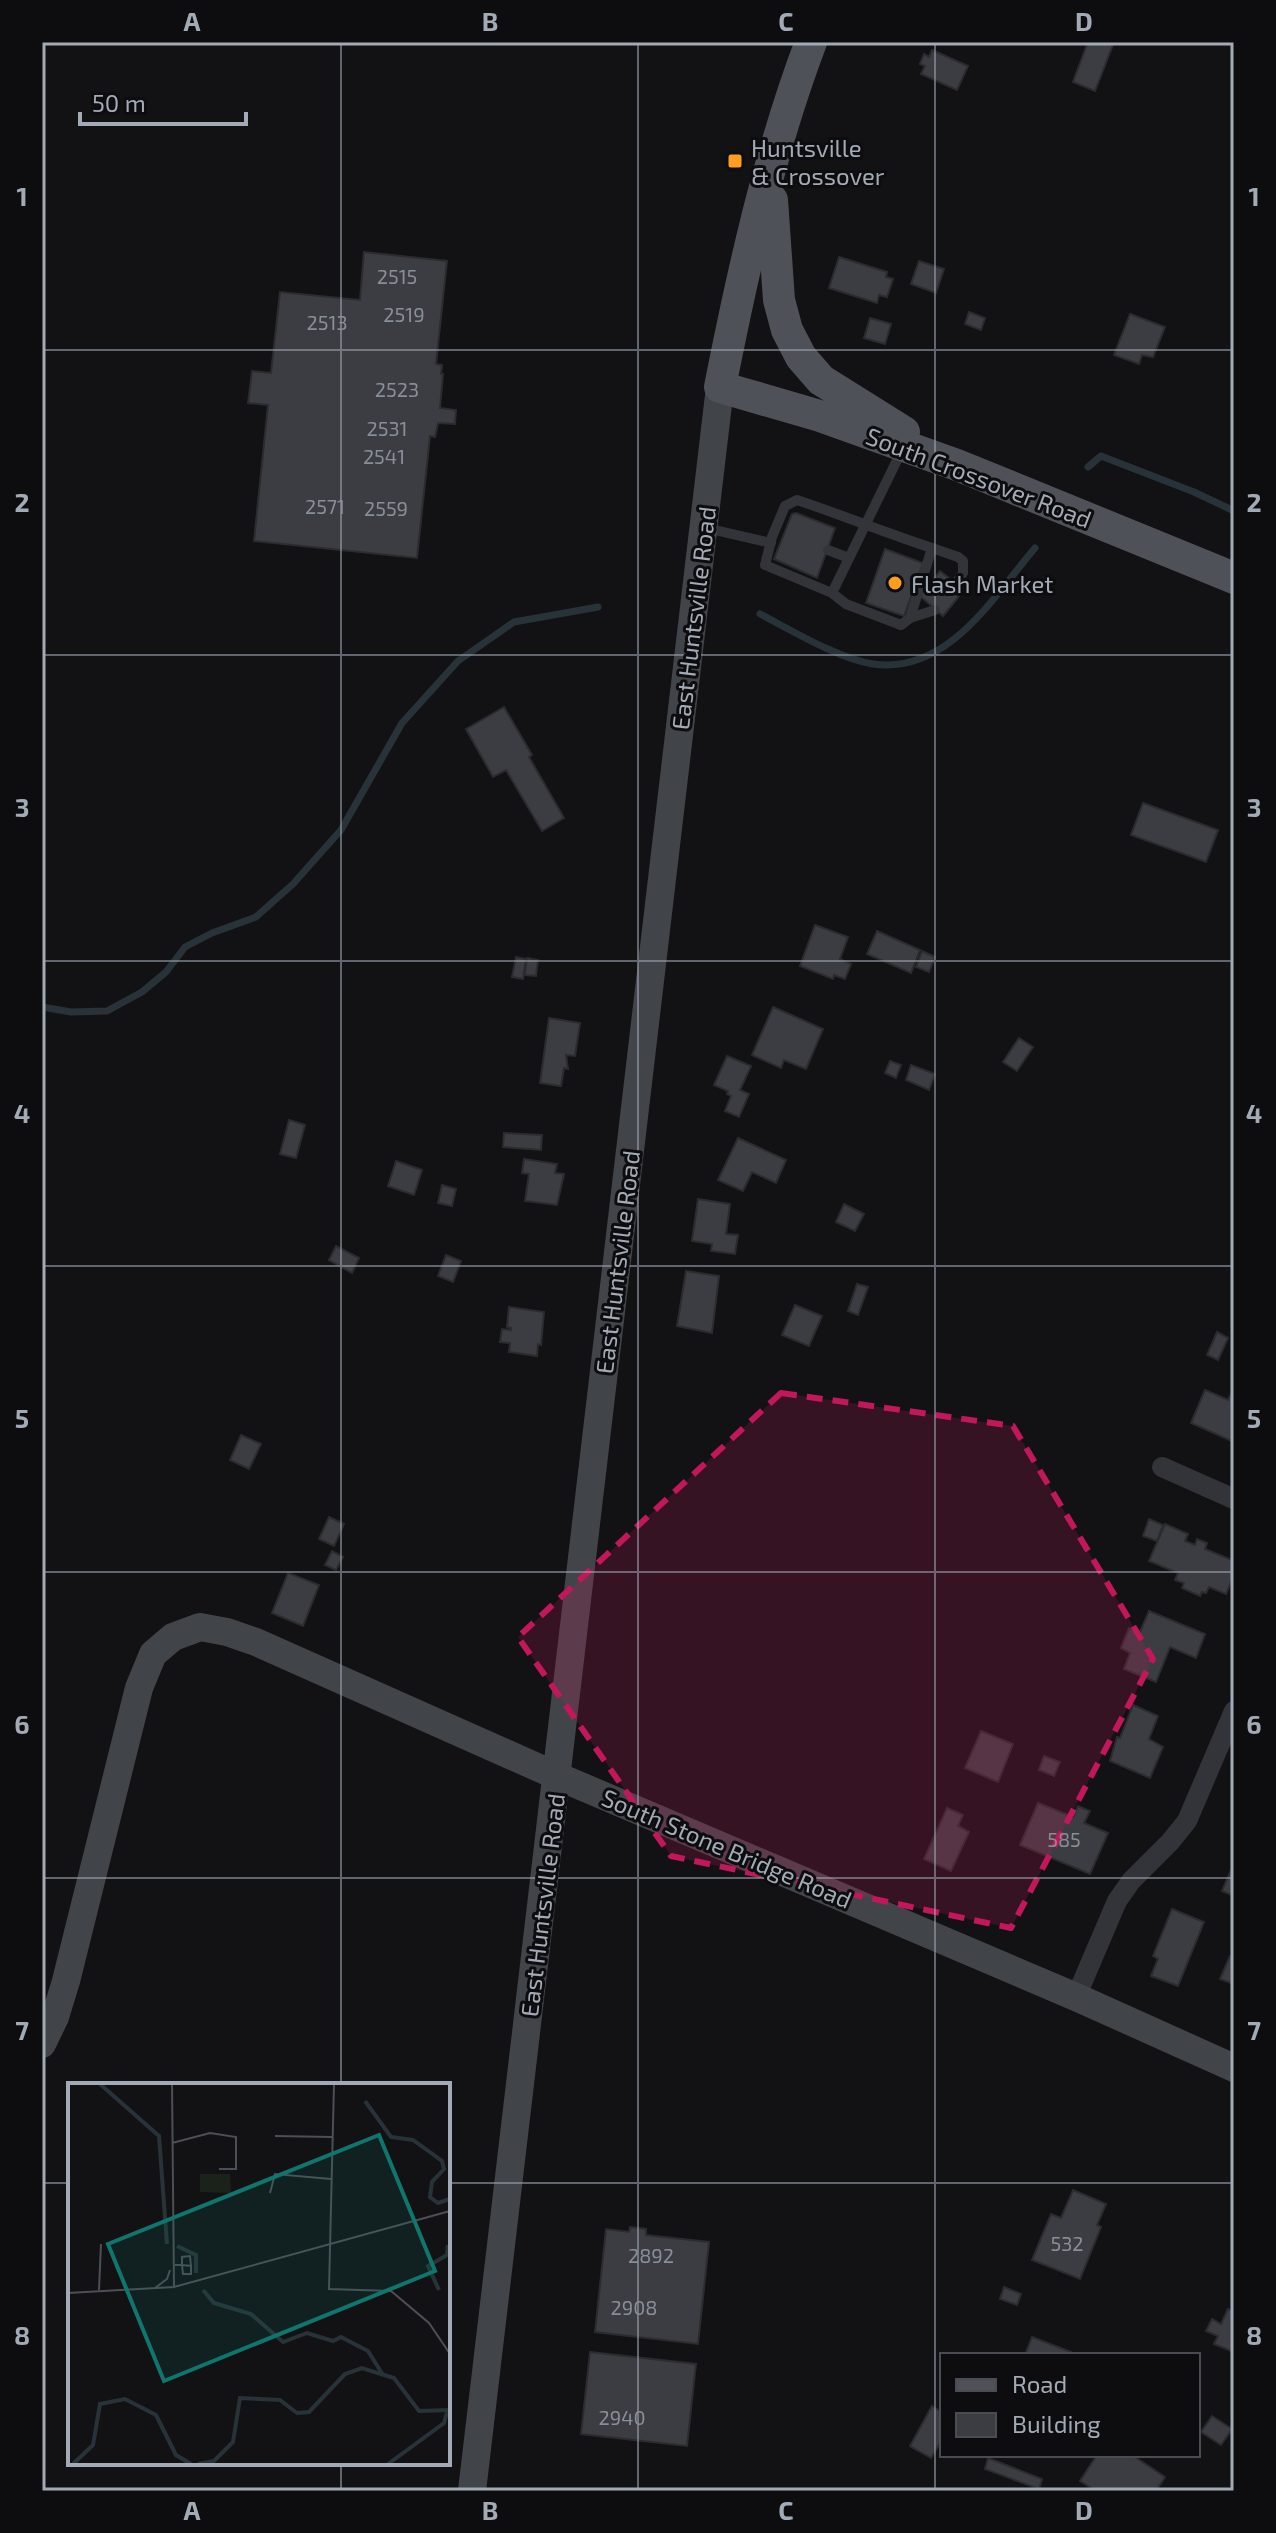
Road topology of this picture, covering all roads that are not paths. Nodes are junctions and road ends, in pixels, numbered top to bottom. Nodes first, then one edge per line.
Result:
1 (811, 42) edge
2 (770, 169) junction
3 (720, 387) junction
4 (904, 447) junction
5 (957, 465) junction
6 (866, 524) junction
7 (703, 527) junction
8 (771, 543) junction
9 (932, 548) junction
10 (828, 550) dead end
11 (849, 558) junction
12 (1234, 578) edge
13 (956, 583) dead end
14 (832, 593) junction
15 (935, 610) dead end
16 (910, 618) junction
17 (1162, 1467) dead end
18 (1234, 1499) edge
19 (1234, 1711) edge
20 (557, 1776) junction
21 (1076, 1997) junction
22 (42, 2044) edge
23 (1234, 2068) edge
24 (472, 2491) edge

1 - 2 main road, East Huntsville Road
2 - 3 main road, East Huntsville Road
2 - 5 main road
3 - 4 main road, South Crossover Road
3 - 7 main road, East Huntsville Road
4 - 5 main road, South Crossover Road
4 - 6 lane
5 - 12 main road, South Crossover Road
6 - 8 lane
6 - 9 lane
6 - 11 lane
7 - 8 lane
7 - 20 main road, East Huntsville Road
8 - 14 lane
9 - 13 lane
9 - 16 lane
10 - 11 lane
11 - 14 lane
14 - 16 lane
15 - 16 lane
17 - 18 street
19 - 21 street
20 - 21 main road, South Stone Bridge Road
20 - 22 main road, South Stone Bridge Road
20 - 24 main road, East Huntsville Road
21 - 23 main road, South Stone Bridge Road

